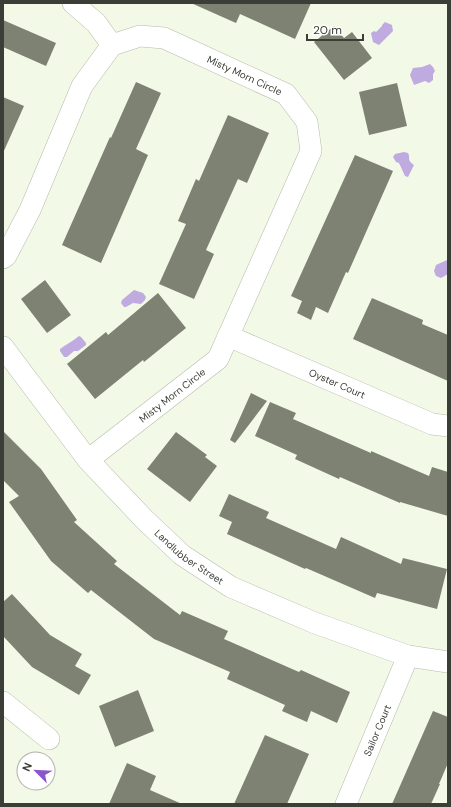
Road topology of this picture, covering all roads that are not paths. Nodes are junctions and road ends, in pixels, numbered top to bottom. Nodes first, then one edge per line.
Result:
1 (73, 3) edge
2 (112, 45) junction
3 (3, 258) edge
4 (228, 336) junction
5 (3, 347) edge
6 (448, 426) edge
7 (88, 460) junction
8 (408, 656) junction
9 (448, 662) edge
10 (3, 702) edge
11 (49, 739) dead end
12 (346, 804) edge

1 - 2 street
2 - 3 street
2 - 4 street, Misty Morn Circle
4 - 6 street, Oyster Court
4 - 7 street, Misty Morn Circle
5 - 7 street, Landlubber Street
7 - 8 street, Landlubber Street
8 - 9 street, Landlubber Street
8 - 12 street, Sailor Court
10 - 11 street

